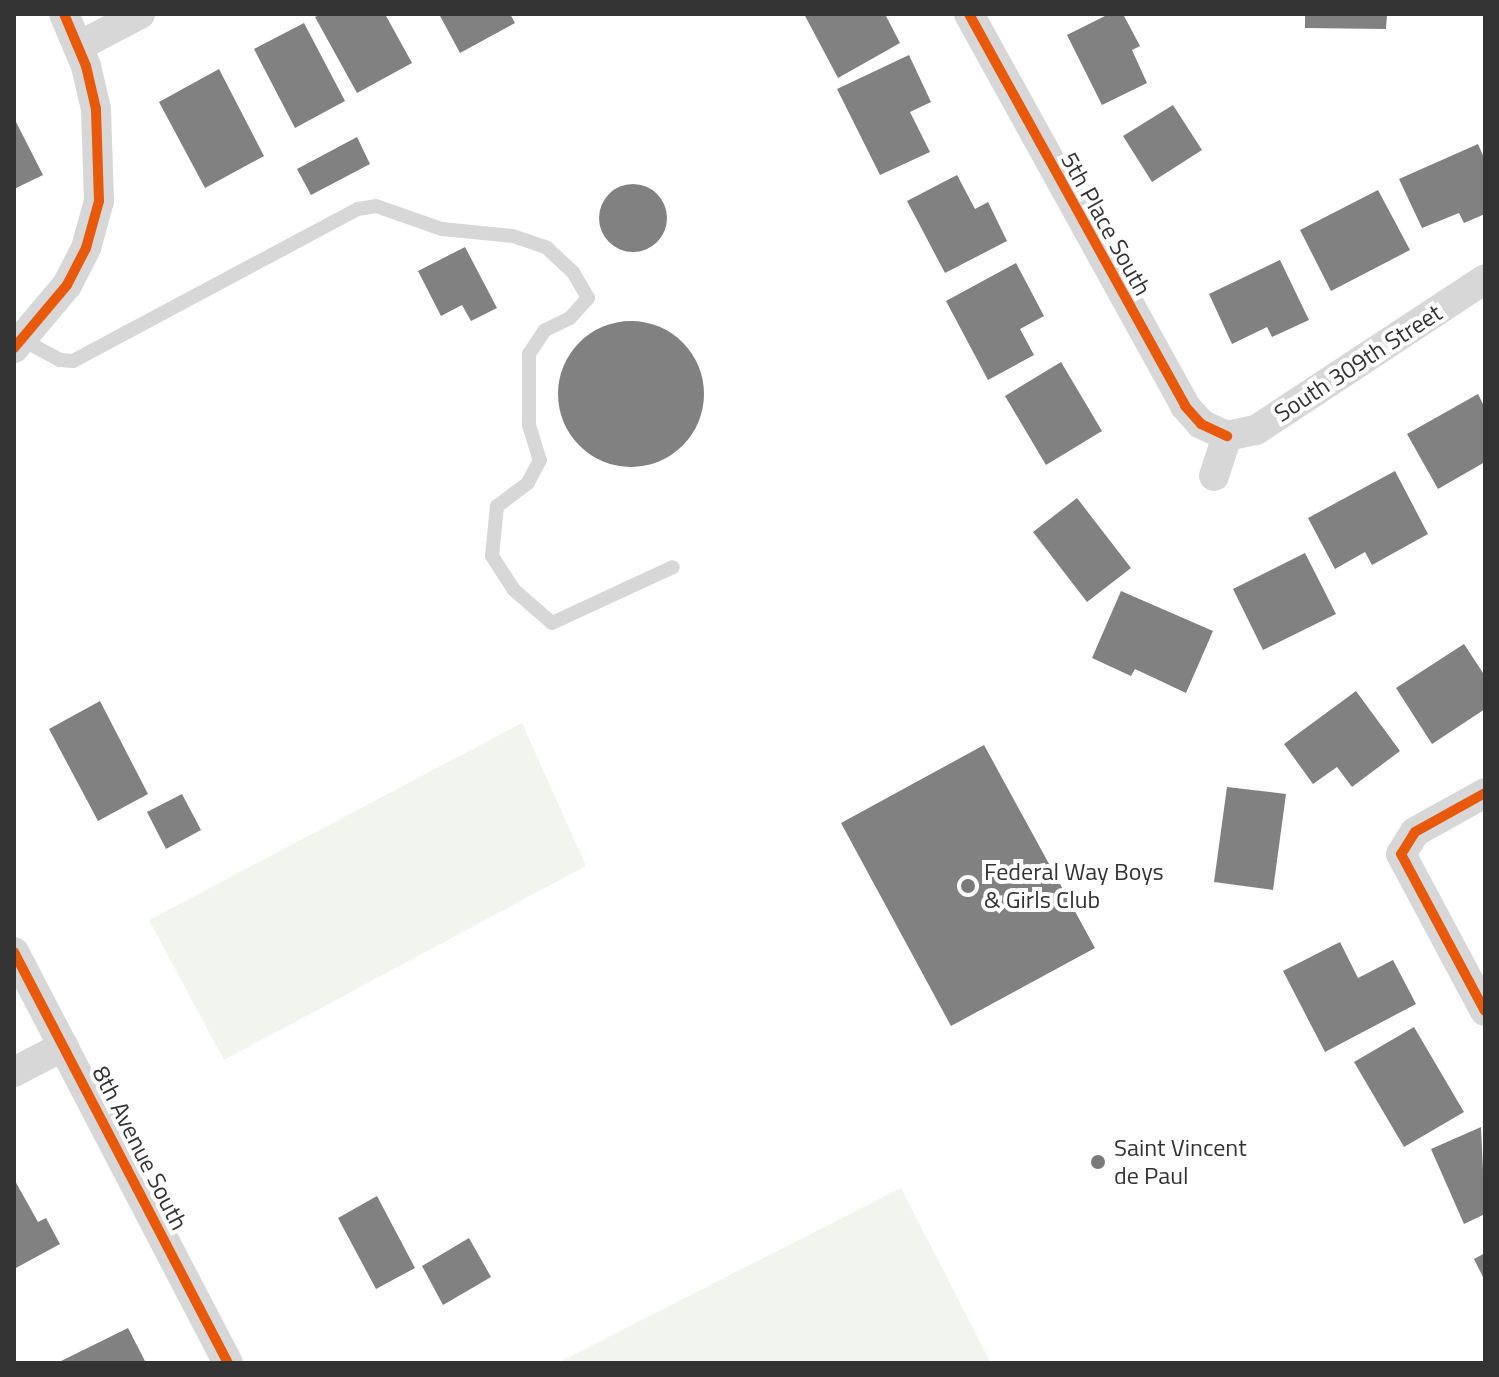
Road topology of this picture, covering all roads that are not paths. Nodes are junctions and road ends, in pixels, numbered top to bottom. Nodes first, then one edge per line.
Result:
1 (64, 14) edge
2 (140, 14) edge
3 (969, 14) edge
4 (79, 46) junction
5 (1485, 279) edge
6 (18, 344) edge
7 (1227, 436) junction
8 (1214, 476) dead end
9 (673, 567) dead end
10 (1485, 793) edge
11 (14, 952) edge
12 (1485, 1011) edge
13 (64, 1046) junction
14 (14, 1072) edge
15 (228, 1363) edge

1 - 4 street
2 - 4 street
3 - 7 street, 5th Place South
4 - 6 street
5 - 7 street, South 309th Street
6 - 9 lane
7 - 8 street
10 - 12 street
11 - 13 street, 8th Avenue South
13 - 14 street
13 - 15 street, 8th Avenue South

